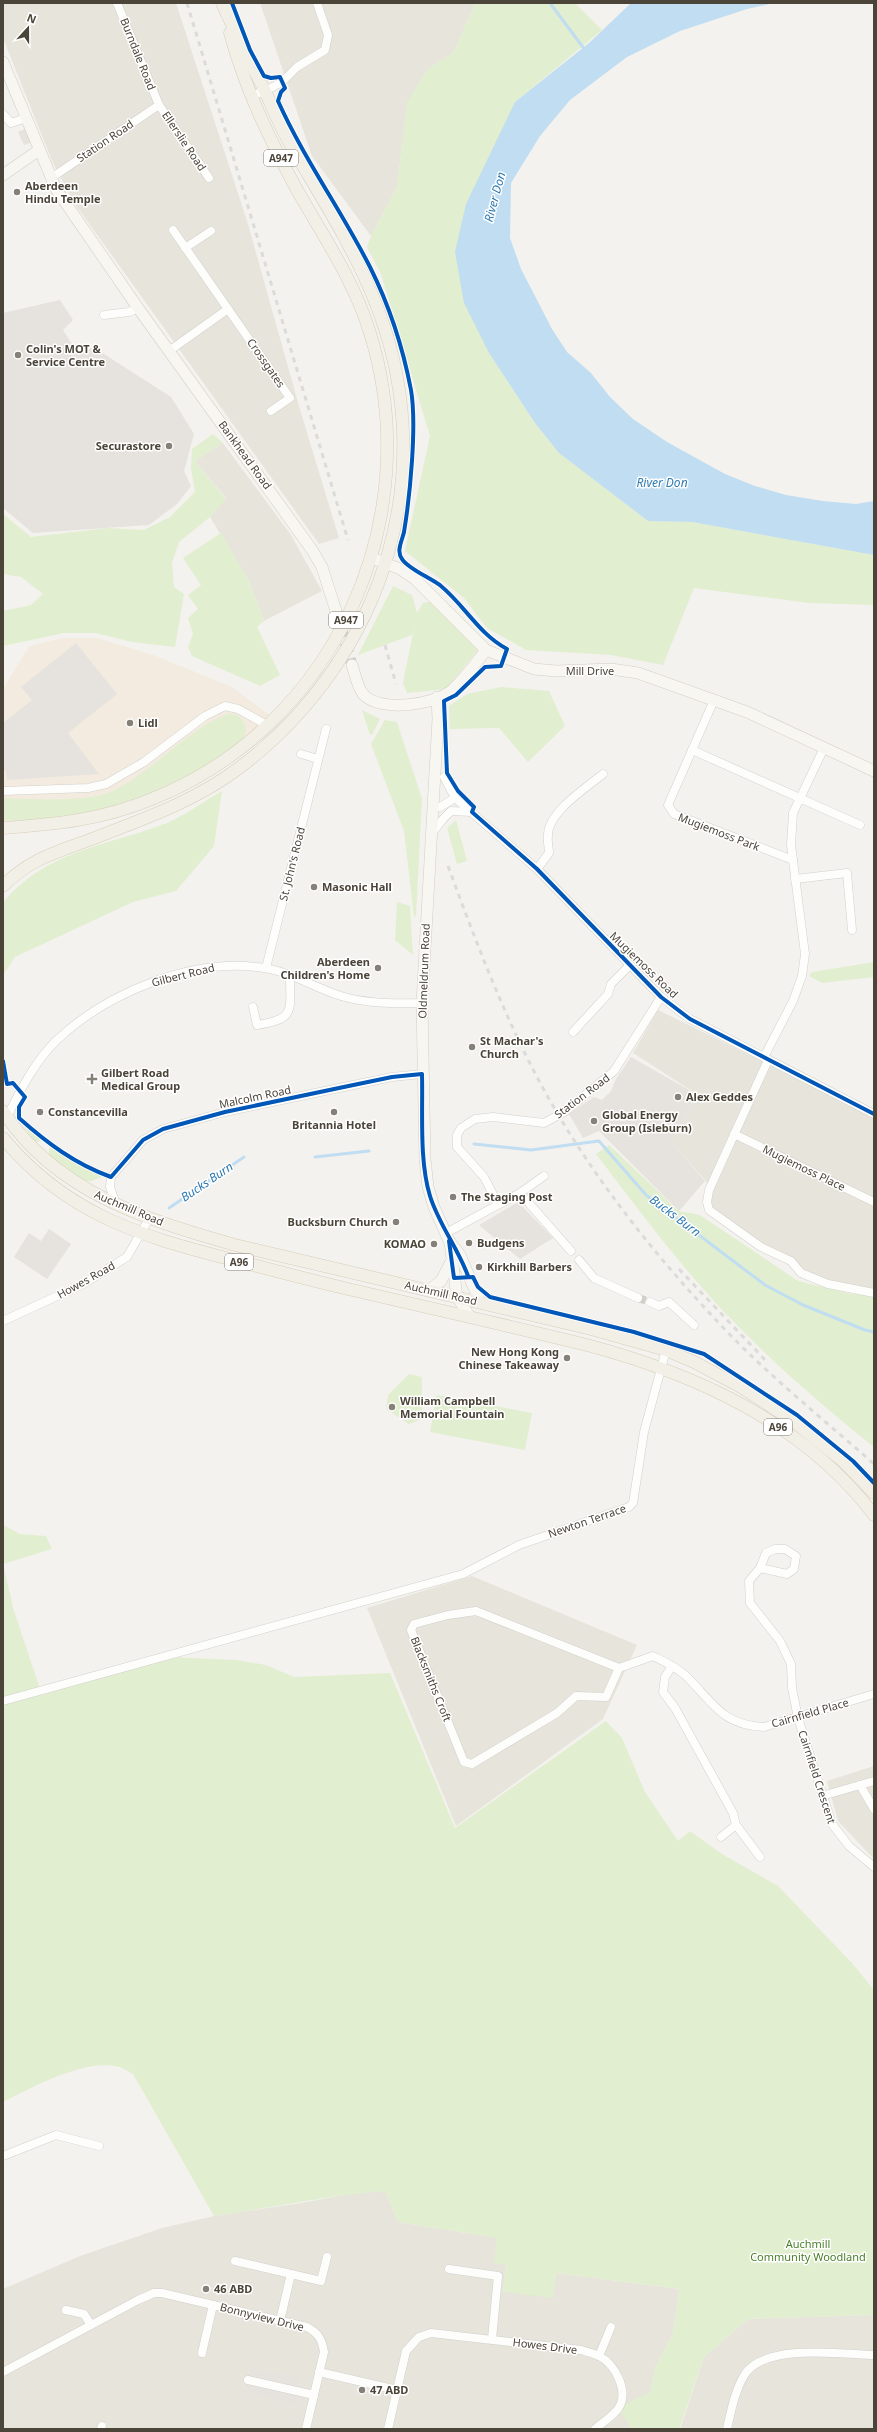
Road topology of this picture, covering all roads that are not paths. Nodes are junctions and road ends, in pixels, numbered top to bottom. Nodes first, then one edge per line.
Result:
1 (117, 3) edge
2 (317, 3) edge
3 (222, 5) edge
4 (3, 62) edge
5 (265, 91) junction
6 (250, 96) junction
7 (159, 105) junction
8 (3, 114) edge
9 (26, 118) junction
10 (39, 150) junction
11 (3, 175) edge
12 (51, 178) junction
13 (209, 178) dead end
14 (173, 230) dead end
15 (211, 231) dead end
16 (185, 248) junction
17 (138, 308) junction
18 (228, 310) junction
19 (104, 316) dead end
20 (169, 351) junction
21 (271, 411) dead end
22 (372, 558) junction
23 (386, 563) junction
24 (336, 611) tunnel mouth
25 (486, 650) junction
26 (352, 665) tunnel mouth
27 (437, 697) junction
28 (714, 700) junction
29 (267, 725) junction
30 (326, 729) dead end
31 (824, 748) junction
32 (692, 750) junction
33 (301, 754) dead end
34 (318, 759) junction
35 (874, 771) edge
36 (603, 774) dead end
37 (444, 777) dead end
38 (3, 791) edge
39 (800, 797) junction
40 (455, 798) junction
41 (440, 807) dead end
42 (472, 812) junction
43 (860, 825) dead end
44 (3, 828) edge
45 (431, 834) junction
46 (792, 860) junction
47 (537, 869) junction
48 (795, 879) junction
49 (3, 886) edge
50 (852, 930) dead end
51 (629, 966) junction
52 (266, 968) junction
53 (290, 976) junction
54 (661, 997) junction
55 (422, 1003) junction
56 (253, 1008) dead end
57 (573, 1032) dead end
58 (766, 1059) junction
59 (422, 1074) junction
60 (5, 1114) edge
61 (874, 1114) edge
62 (734, 1134) junction
63 (3, 1138) edge
64 (544, 1176) dead end
65 (520, 1193) junction
66 (874, 1202) edge
67 (116, 1204) junction
68 (498, 1204) junction
69 (150, 1217) junction
70 (141, 1234) junction
71 (448, 1237) junction
72 (571, 1251) dead end
73 (578, 1260) dead end
74 (452, 1262) junction
75 (429, 1290) junction
76 (874, 1293) edge
77 (457, 1297) junction
78 (638, 1298) tunnel mouth
79 (480, 1302) junction
80 (650, 1302) tunnel mouth
81 (470, 1316) junction
82 (3, 1321) edge
83 (694, 1325) dead end
84 (666, 1350) junction
85 (661, 1368) junction
86 (874, 1493) edge
87 (874, 1515) edge
88 (760, 1568) dead end
89 (672, 1666) junction
90 (619, 1668) junction
91 (874, 1694) edge
92 (3, 1702) edge
93 (798, 1718) junction
94 (874, 1780) edge
95 (860, 1785) junction
96 (822, 1796) junction
97 (874, 1809) edge
98 (736, 1825) junction
99 (721, 1837) dead end
100 (760, 1857) dead end
101 (874, 1867) edge
102 (99, 2146) dead end
103 (3, 2156) edge
104 (327, 2257) dead end
105 (235, 2261) dead end
106 (448, 2269) dead end
107 (291, 2274) junction
108 (213, 2305) junction
109 (66, 2310) dead end
110 (280, 2321) junction
111 (91, 2325) junction
112 (612, 2328) dead end
113 (492, 2339) junction
114 (202, 2353) dead end
115 (874, 2355) edge
116 (599, 2356) junction
117 (3, 2372) edge
118 (319, 2372) junction
119 (248, 2380) dead end
120 (397, 2390) junction
121 (314, 2395) junction
122 (306, 2429) edge
123 (388, 2429) edge
124 (595, 2429) edge
125 (727, 2429) edge

1 - 7 street, Burndale Road
2 - 5 street
3 - 5 main road, A947
3 - 6 main road, A947
4 - 9 street, Bankhead Road
5 - 6 street
5 - 23 main road, A947
6 - 22 main road, A947
7 - 12 street, Station Road
7 - 13 street, Ellerslie Road
8 - 9 street
9 - 10 street, Bankhead Road
10 - 11 street
10 - 12 street, Bankhead Road
12 - 17 street, Bankhead Road
14 - 16 street, Crossgates
15 - 16 street
16 - 18 street, Crossgates
17 - 19 street
17 - 20 street, Bankhead Road
18 - 20 street
18 - 21 street, Crossgates
20 - 24 street, Bankhead Road
22 - 23 street, Mill Drive
22 - 29 main road, A947
23 - 25 street, Mill Drive
23 - 49 main road, A947
25 - 27 street
25 - 28 street, Mill Drive
26 - 27 street
27 - 45 street, Oldmeldrum Road
28 - 31 street, Mill Drive
28 - 32 street, Mugiemoss Park
29 - 38 street
29 - 44 main road, A947
30 - 34 street, St. John's Road
31 - 35 street, Mill Drive
31 - 39 street
32 - 39 street
32 - 46 street, Mugiemoss Park
33 - 34 street
34 - 52 street, St. John's Road
36 - 47 street
37 - 40 street, Mugiemoss Road
39 - 43 street
39 - 46 street
40 - 41 street
40 - 42 street, Mugiemoss Road
42 - 45 street
42 - 47 street, Mugiemoss Road
45 - 55 street, Oldmeldrum Road
46 - 48 street
47 - 51 street, Mugiemoss Road
48 - 50 street
48 - 58 street
51 - 54 street, Mugiemoss Road
51 - 57 street
52 - 53 street, Gilbert Road
52 - 60 street, Gilbert Road
53 - 55 street, Gilbert Road
53 - 56 street
54 - 58 street, Mugiemoss Road
54 - 68 street, Station Road
55 - 59 street, Oldmeldrum Road
58 - 61 street, Mugiemoss Road
58 - 62 street
59 - 67 street, Malcolm Road
59 - 71 street, Oldmeldrum Road
60 - 67 main road, Auchmill Road / A96
62 - 66 street, Mugiemoss Place
62 - 76 street
63 - 70 main road, Auchmill Road / A96
64 - 65 street
65 - 68 street
65 - 72 street
67 - 69 main road, Auchmill Road / A96
68 - 71 street
69 - 70 street, Howes Road
69 - 75 main road, Auchmill Road / A96
70 - 81 main road, Auchmill Road / A96
70 - 82 street, Howes Road
71 - 74 street, Oldmeldrum Road
71 - 79 street, Oldmeldrum Road
73 - 78 street
74 - 75 street
74 - 77 street, Oldmeldrum Road
75 - 77 main road, Auchmill Road / A96
77 - 79 main road, Auchmill Road / A96
77 - 81 street, Oldmeldrum Road
79 - 84 main road, Auchmill Road / A96
80 - 83 street
81 - 85 main road, Auchmill Road / A96
84 - 85 street, Newton Terrace
84 - 86 main road, Auchmill Road / A96
85 - 87 main road, Auchmill Road / A96
85 - 92 street, Newton Terrace
88 - 93 street, Cairnfield Crescent
89 - 90 street, Cairnfield Place
89 - 93 street, Cairnfield Place
89 - 98 street
90 - 90 street, Blacksmiths Croft
91 - 93 street, Cairnfield Place
93 - 96 street, Cairnfield Crescent
94 - 95 street
95 - 96 street
95 - 97 street
96 - 101 street, Cairnfield Crescent
98 - 99 street
98 - 100 street
102 - 103 street
104 - 107 street
105 - 107 street
106 - 113 street
107 - 110 street
108 - 110 street, Bonnyview Drive
108 - 111 street, Bonnyview Drive
108 - 114 street, Bonnyview Drive
109 - 111 street
110 - 118 street, Bonnyview Drive
111 - 117 street, Bonnyview Drive
112 - 116 street
113 - 116 street, Howes Drive
113 - 120 street, Howes Drive
115 - 125 street
116 - 124 street, Howes Drive
118 - 120 street
118 - 121 street, Bonnyview Drive
119 - 121 street
120 - 123 street, Howes Drive
121 - 122 street, Bonnyview Drive

